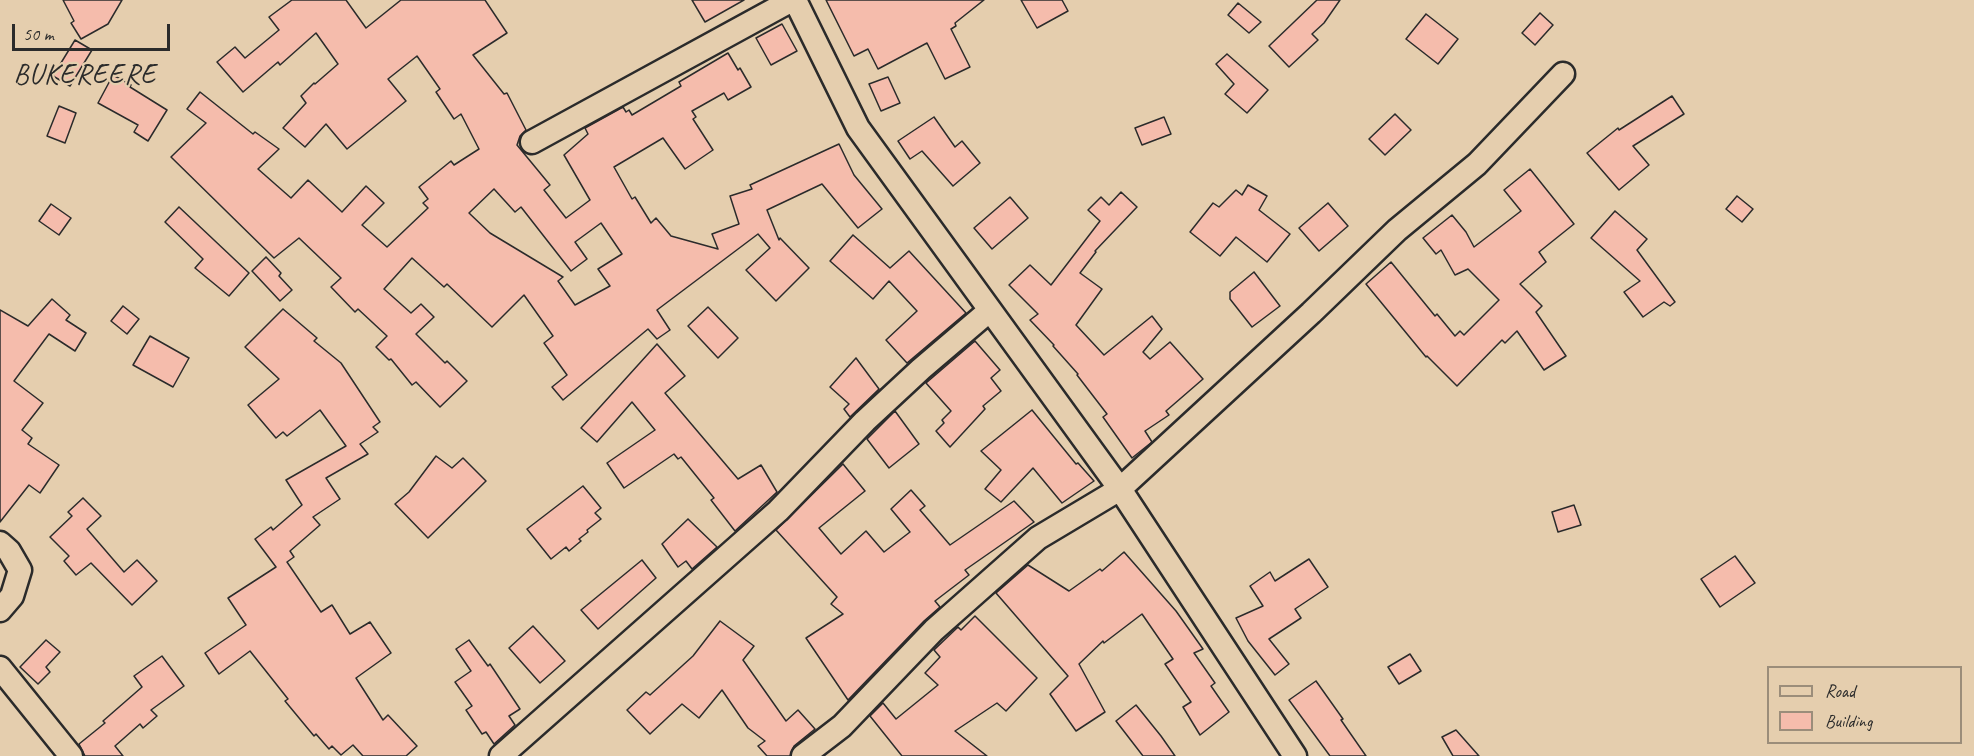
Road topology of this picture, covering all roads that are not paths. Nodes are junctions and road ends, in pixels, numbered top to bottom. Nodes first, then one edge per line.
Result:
1 (793, 0) edge
2 (1563, 74) dead end
3 (532, 142) dead end
4 (989, 311) junction
5 (1119, 489) junction
6 (0, 543) edge
7 (0, 610) edge
8 (0, 668) edge
9 (71, 756) edge
10 (501, 756) edge
11 (803, 756) edge
12 (1295, 756) edge

1 - 3 street
1 - 4 street
2 - 5 street
4 - 5 street
4 - 10 street
5 - 11 street
5 - 12 street
6 - 7 street
8 - 9 street

